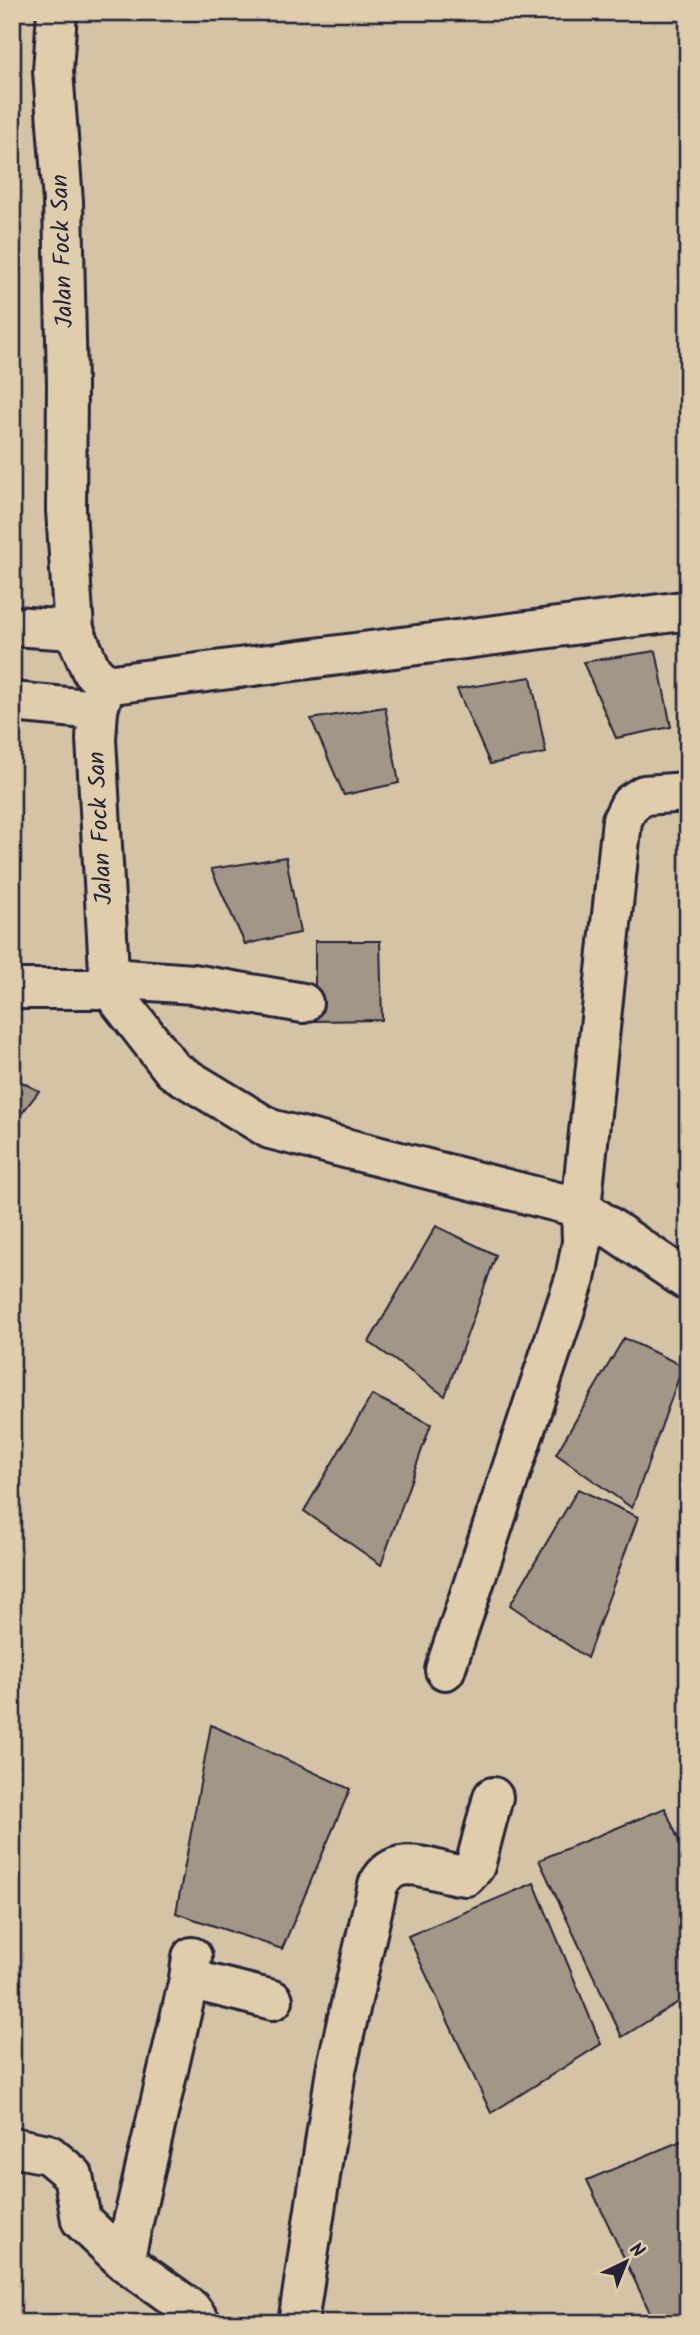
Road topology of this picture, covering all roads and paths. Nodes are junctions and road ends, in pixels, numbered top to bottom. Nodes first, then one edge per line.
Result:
1 (57, 12) edge
2 (683, 611) dead end
3 (12, 626) edge
4 (74, 629) junction
5 (102, 697) junction
6 (12, 702) edge
7 (688, 792) edge
8 (110, 984) junction
9 (12, 989) edge
10 (303, 1003) dead end
11 (581, 1208) junction
12 (688, 1281) edge
13 (444, 1670) dead end
14 (493, 1797) dead end
15 (273, 2000) dead end
16 (12, 2147) edge
17 (124, 2261) junction
18 (201, 2323) edge
19 (298, 2323) edge

1 - 4 street, Jalan Fock San
2 - 5 street
3 - 4 street
4 - 5 street, Jalan Fock San
5 - 6 street
5 - 8 street, Jalan Fock San
7 - 11 street
8 - 9 street
8 - 10 street
8 - 11 street
11 - 12 street
11 - 13 street
14 - 19 street
15 - 17 street
16 - 17 street
17 - 18 street

